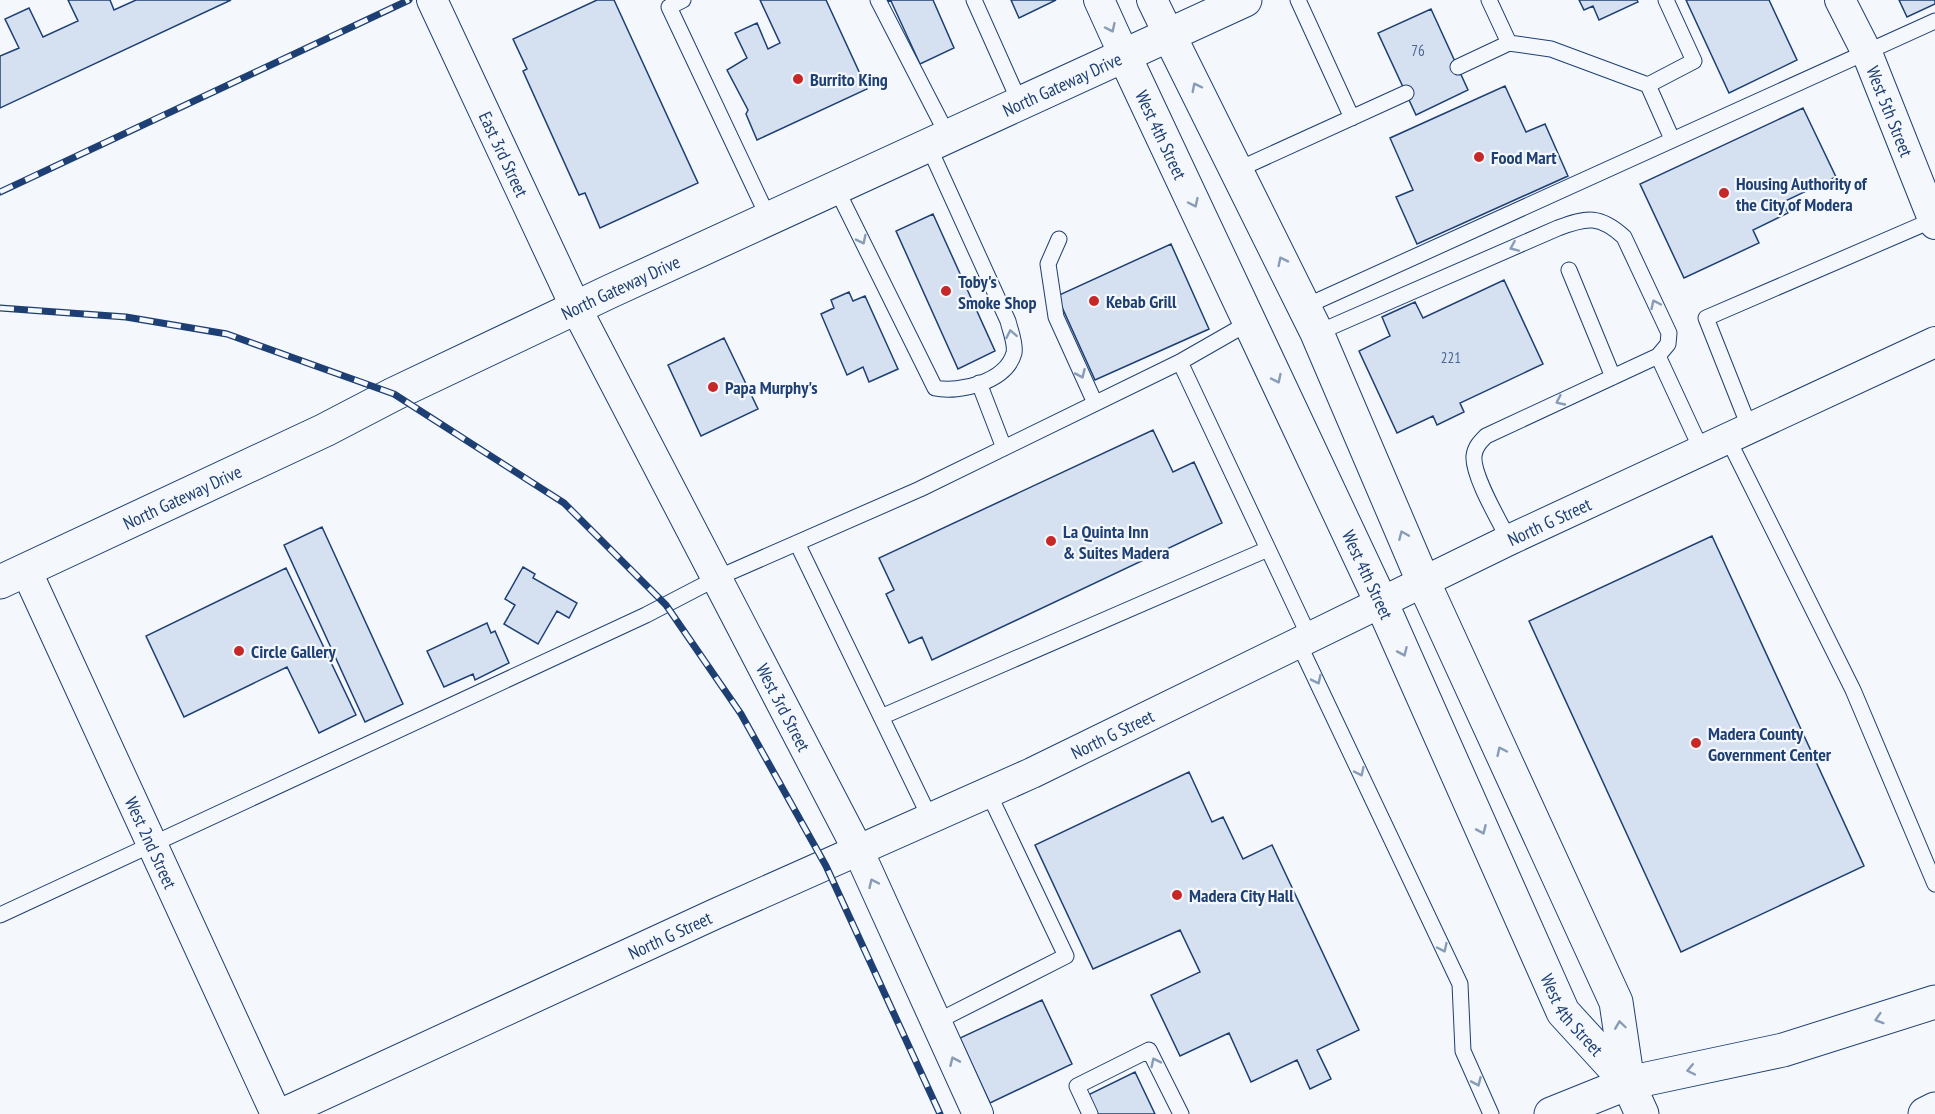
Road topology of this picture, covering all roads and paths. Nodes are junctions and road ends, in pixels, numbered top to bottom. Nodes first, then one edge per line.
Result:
1 (432, 0) edge
2 (683, 0) edge
3 (878, 0) edge
4 (974, 0) edge
5 (1099, 0) edge
6 (1152, 0) edge
7 (1245, 0) edge
8 (1298, 0) edge
9 (1489, 0) edge
10 (1665, 0) edge
11 (1840, 0) edge
12 (1935, 21) edge
13 (1169, 35) junction
14 (1509, 43) junction
15 (1867, 53) junction
16 (1124, 55) junction
17 (1458, 67) dead end
18 (1648, 85) junction
19 (1406, 93) dead end
20 (1020, 103) junction
21 (1352, 118) junction
22 (1672, 139) junction
23 (938, 141) junction
24 (1237, 170) junction
25 (836, 188) junction
26 (770, 219) junction
27 (1934, 222) edge
28 (1059, 240) dead end
29 (1569, 270) dead end
30 (576, 308) junction
31 (1311, 320) junction
32 (1250, 322) junction
33 (1935, 342) edge
34 (1658, 356) junction
35 (1180, 362) junction
36 (1613, 377) junction
37 (979, 383) junction
38 (1095, 403) junction
39 (1726, 440) junction
40 (1004, 447) junction
41 (1509, 540) junction
42 (797, 543) junction
43 (1268, 549) junction
44 (13, 576) edge
45 (717, 578) junction
46 (1423, 581) junction
47 (1381, 602) junction
48 (1304, 639) junction
49 (881, 717) junction
50 (988, 792) junction
51 (930, 818) junction
52 (153, 845) junction
53 (858, 850) junction
54 (1935, 884) edge
55 (0, 915) edge
56 (1935, 1002) edge
57 (936, 1022) junction
58 (1628, 1083) junction
59 (1935, 1109) edge
60 (276, 1114) edge
61 (281, 1114) edge
62 (978, 1114) edge
63 (1090, 1114) edge
64 (1181, 1114) edge
65 (1491, 1114) edge
66 (1551, 1114) edge
67 (1642, 1114) edge
68 (1925, 1114) edge

1 - 30 street, East 3rd Street
2 - 26 lane
3 - 23 lane
4 - 20 lane
5 -> 16 street
6 - 13 street
7 - 13 main road, North Gateway Drive
8 - 21 lane
9 - 14 lane
10 - 18 lane
11 - 15 street, West 5th Street
12 - 15 lane
13 - 16 main road, North Gateway Drive
24 -> 13 main road, West 4th Street
14 - 17 lane
14 - 18 lane
15 - 22 lane
15 - 27 street, West 5th Street
16 - 20 main road, North Gateway Drive
16 -> 32 main road, West 4th Street
18 - 22 lane
19 - 21 lane
20 - 23 main road, North Gateway Drive
21 - 24 lane
22 - 31 lane
23 - 25 main road, North Gateway Drive
37 -> 23 lane
31 -> 24 main road, West 4th Street
25 - 26 main road, North Gateway Drive
25 -> 37 lane
26 - 30 main road, North Gateway Drive
27 - 39 lane
28 -> 38 lane
29 - 36 lane
30 - 44 main road, North Gateway Drive
30 - 45 street, West 3rd Street
34 -> 31 lane
46 -> 31 main road, West 4th Street
32 - 35 lane
32 -> 47 main road, West 4th Street
33 - 39 street, North G Street
34 - 36 lane
34 - 39 lane
35 - 38 lane
35 - 43 lane
36 -> 41 lane
37 - 40 lane
38 - 40 lane
39 - 41 street, North G Street
39 - 54 lane
40 - 42 lane
41 - 46 street, North G Street
42 - 45 lane
42 - 49 lane
43 - 48 lane
43 - 49 lane
44 - 52 street, West 2nd Street
45 - 52 lane
45 - 53 street, West 3rd Street
46 - 47 street, North G Street
58 -> 46 main road, West 4th Street
47 - 48 street, North G Street
47 -> 58 main road, West 4th Street
48 - 50 street, North G Street
48 -> 65 lane
49 - 51 lane
50 - 51 street, North G Street
50 - 57 lane
51 - 53 street, North G Street
52 - 55 lane
52 - 60 street, West 2nd Street
57 -> 53 street, West 3rd Street
53 - 61 street, North G Street
56 -> 58 main road
62 -> 57 street, West 3rd Street
58 - 66 main road
58 - 67 main road, West 4th Street
59 - 68 main road
64 -> 63 lane

